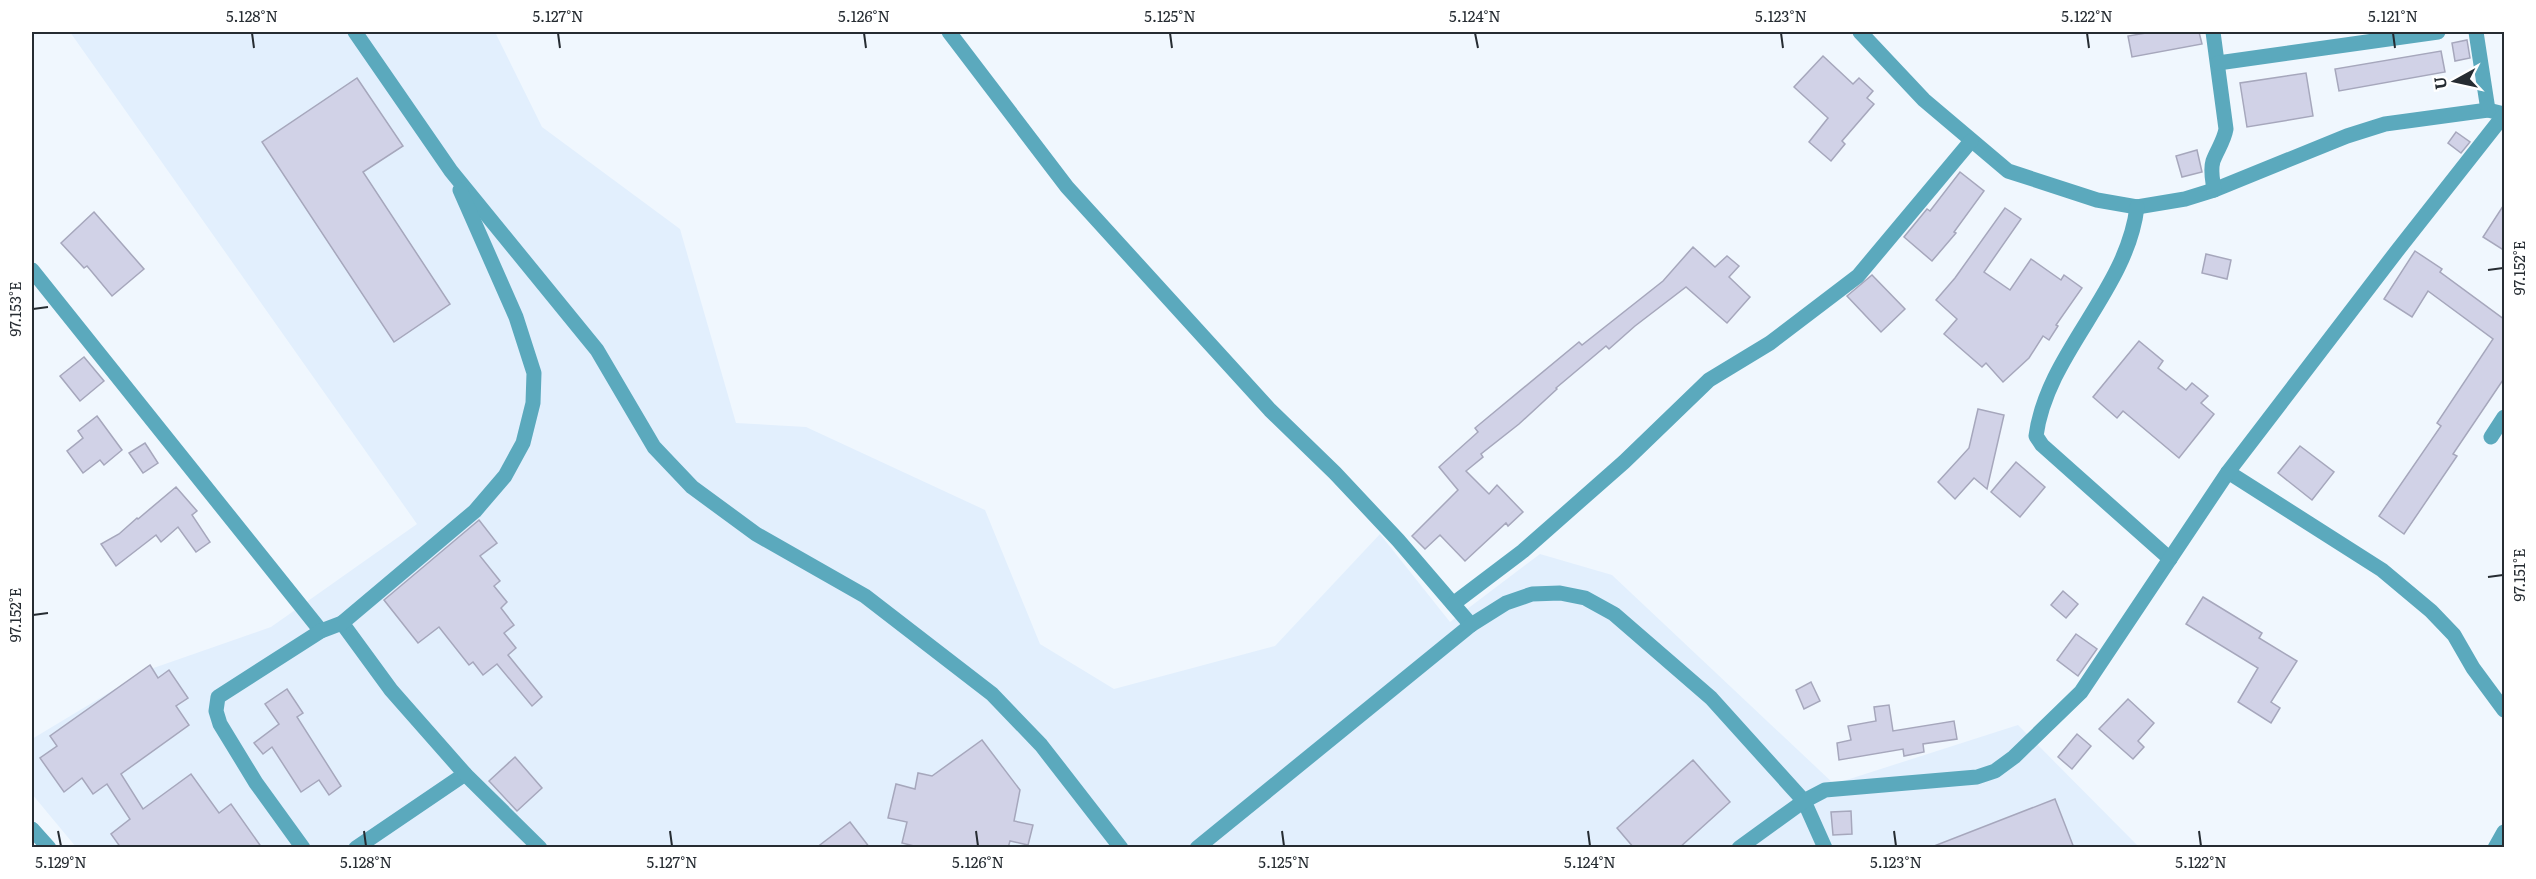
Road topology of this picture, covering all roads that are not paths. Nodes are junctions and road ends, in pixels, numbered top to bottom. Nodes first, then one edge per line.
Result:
1 (355, 32) edge
2 (949, 32) edge
3 (1860, 32) edge
4 (2213, 32) edge
5 (2438, 32) edge
6 (2476, 32) edge
7 (2218, 63) junction
8 (2488, 110) junction
9 (2505, 114) edge
10 (1971, 141) junction
11 (451, 171) junction
12 (2214, 190) junction
13 (2137, 207) junction
14 (32, 270) edge
15 (2505, 417) edge
16 (2491, 437) dead end
17 (2228, 472) junction
18 (2170, 559) junction
19 (1453, 604) junction
20 (342, 623) junction
21 (1471, 625) junction
22 (321, 631) junction
23 (2505, 710) edge
24 (465, 774) junction
25 (1804, 801) junction
26 (32, 830) edge
27 (2505, 832) edge
28 (49, 848) edge
29 (303, 848) edge
30 (356, 848) edge
31 (540, 848) edge
32 (1121, 848) edge
33 (1197, 848) edge
34 (1739, 848) edge
35 (1825, 848) edge
36 (2495, 848) edge

1 - 11 street
2 - 19 street
3 - 10 street
4 - 7 street
5 - 7 street
6 - 8 street
7 - 12 street
8 - 9 street
8 - 12 street
9 - 17 street
10 - 13 street
10 - 19 street
11 - 20 street
11 - 32 street
12 - 13 street
13 - 18 street
14 - 22 street
15 - 16 street
17 - 18 street
17 - 23 street
18 - 25 street
19 - 21 street
20 - 22 street
20 - 24 street
21 - 25 street
21 - 33 street
22 - 29 street
24 - 30 street
24 - 31 street
25 - 34 street
25 - 35 street
26 - 28 street
27 - 36 street

